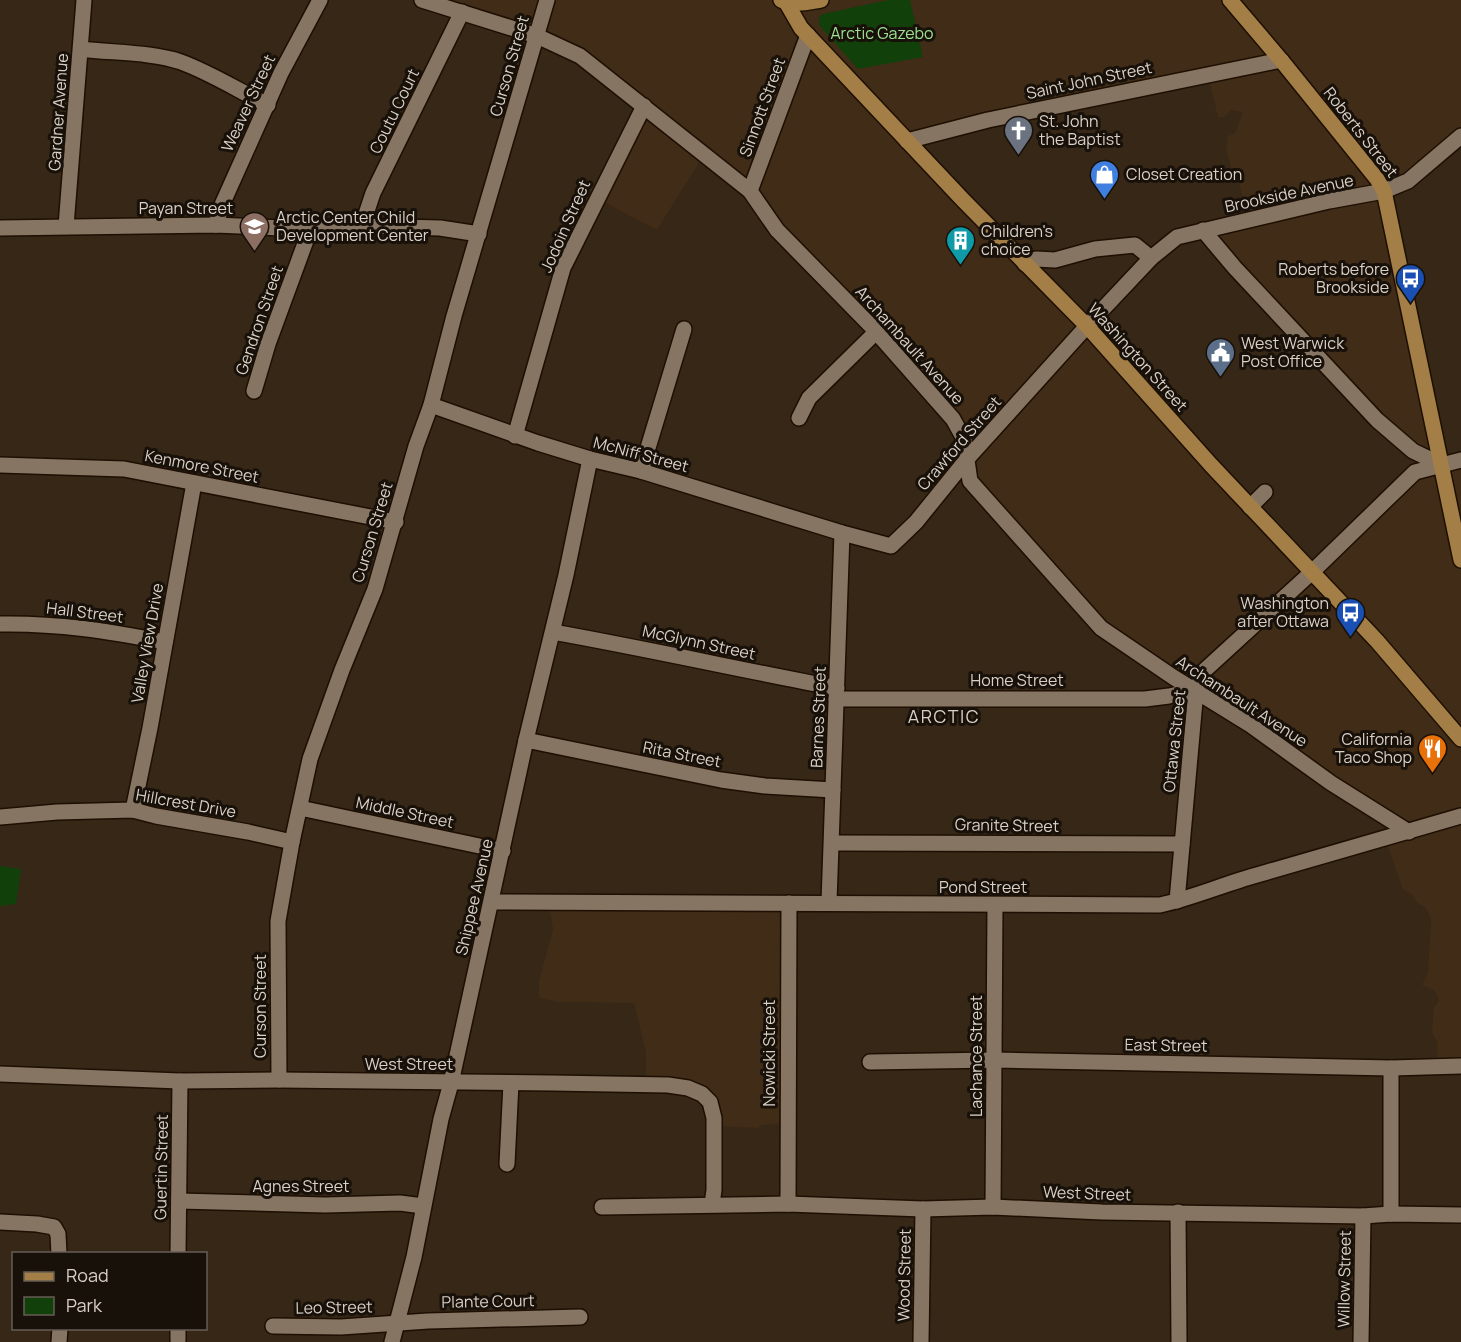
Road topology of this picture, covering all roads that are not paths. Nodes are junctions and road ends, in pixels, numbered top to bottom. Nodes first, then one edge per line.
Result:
1 (84, 0) edge
2 (320, 0) edge
3 (422, 0) edge
4 (548, 0) edge
5 (821, 0) edge
6 (1230, 0) edge
7 (784, 1) edge
8 (462, 12) junction
9 (808, 35) junction
10 (537, 36) junction
11 (81, 49) junction
12 (1281, 60) junction
13 (268, 105) junction
14 (644, 106) junction
15 (1461, 137) edge
16 (907, 141) junction
17 (750, 191) junction
18 (1384, 191) junction
19 (216, 225) junction
20 (66, 226) junction
21 (362, 226) junction
22 (311, 227) junction
23 (0, 228) edge
24 (1203, 230) junction
25 (479, 234) junction
26 (1151, 258) junction
27 (1025, 264) junction
28 (1088, 326) junction
29 (684, 329) dead end
30 (876, 332) junction
31 (254, 391) dead end
32 (431, 405) junction
33 (799, 418) dead end
34 (515, 436) junction
35 (590, 459) junction
36 (967, 459) junction
37 (1461, 460) edge
38 (1440, 464) junction
39 (0, 465) edge
40 (641, 471) junction
41 (194, 483) junction
42 (1265, 492) dead end
43 (1250, 507) junction
44 (396, 522) junction
45 (842, 533) junction
46 (1461, 560) edge
47 (1312, 572) junction
48 (0, 624) edge
49 (553, 633) junction
50 (165, 642) junction
51 (1196, 690) junction
52 (836, 693) junction
53 (1461, 739) edge
54 (526, 740) junction
55 (833, 790) junction
56 (300, 808) junction
57 (133, 810) junction
58 (1461, 816) edge
59 (0, 817) edge
60 (1410, 832) junction
61 (292, 842) junction
62 (832, 843) junction
63 (1182, 844) junction
64 (503, 851) junction
65 (1177, 901) junction
66 (492, 902) junction
67 (829, 902) junction
68 (789, 903) junction
69 (995, 905) junction
70 (995, 1060) junction
71 (870, 1062) dead end
72 (1461, 1066) edge
73 (1390, 1068) junction
74 (0, 1074) edge
75 (279, 1080) junction
76 (180, 1081) junction
77 (451, 1083) junction
78 (511, 1083) junction
79 (507, 1164) dead end
80 (179, 1201) junction
81 (712, 1204) junction
82 (788, 1204) junction
83 (423, 1206) junction
84 (602, 1207) dead end
85 (993, 1207) junction
86 (923, 1209) junction
87 (1179, 1212) junction
88 (1391, 1214) junction
89 (1461, 1215) edge
90 (1363, 1216) junction
91 (0, 1222) edge
92 (59, 1252) edge
93 (178, 1252) edge
94 (580, 1317) dead end
95 (397, 1323) junction
96 (273, 1326) dead end
97 (392, 1342) edge
98 (921, 1342) edge
99 (1179, 1342) edge
100 (1361, 1342) edge

1 - 11 street, Gardner Avenue
2 - 13 street, Weaver Street
3 - 8 street, Archambault Avenue
4 - 10 street, Curson Street
5 - 7 main road
6 - 12 main road, Roberts Street
7 - 9 main road, Washington Street
8 - 10 street, Archambault Avenue
8 - 21 street, Coutu Court
9 - 16 main road, Washington Street
9 - 17 street, Sinnott Street
10 - 14 street, Archambault Avenue
10 - 25 street, Curson Street
11 - 13 street
11 - 20 street, Gardner Avenue
12 - 16 street, Saint John Street
12 - 18 main road, Roberts Street
13 - 19 street, Weaver Street
14 - 17 street, Archambault Avenue
14 - 34 street, Jodoin Street
15 - 18 street, Brookside Avenue
16 - 27 main road, Washington Street
17 - 30 street, Archambault Avenue
18 - 24 street, Brookside Avenue
18 - 38 main road, Roberts Street
19 - 20 street, Payan Street
19 - 22 street, Payan Street
20 - 23 street, Payan Street
21 - 22 street, Payan Street
21 - 25 street, Payan Street
22 - 31 street, Gendron Street
24 - 26 street, Brookside Avenue
24 - 38 street
25 - 32 street, Curson Street
26 - 27 street
26 - 28 street, Brookside Avenue
27 - 28 main road, Washington Street
28 - 36 street, Crawford Street
28 - 43 main road, Washington Street
29 - 40 street
30 - 33 street
30 - 36 street, Archambault Avenue
32 - 34 street, McNiff Street
32 - 44 street, Curson Street
34 - 35 street, McNiff Street
35 - 40 street, McNiff Street
35 - 49 street, Shippee Avenue
36 - 45 street, Crawford Street
36 - 51 street, Archambault Avenue
37 - 38 street, Ottawa Street
38 - 46 main road, Roberts Street
38 - 47 street, Ottawa Street
39 - 41 street, Kenmore Street
40 - 45 street, McNiff Street
41 - 44 street, Kenmore Street
41 - 50 street, Valley View Drive
42 - 43 street
43 - 47 main road, Washington Street
44 - 56 street, Curson Street
45 - 52 street, Barnes Street
47 - 51 street, Ottawa Street
47 - 53 main road, Washington Street
48 - 50 street, Hall Street
49 - 52 street, McGlynn Street
49 - 54 street, Shippee Avenue
50 - 57 street, Valley View Drive
51 - 52 street, Home Street
51 - 60 street, Archambault Avenue
51 - 63 street, Ottawa Street
52 - 55 street, Barnes Street
54 - 55 street, Rita Street
54 - 64 street, Shippee Avenue
55 - 62 street, Barnes Street
56 - 61 street, Curson Street
56 - 64 street, Middle Street
57 - 59 street, Hillcrest Drive
57 - 61 street, Hillcrest Drive
58 - 60 street, Pond Street
60 - 65 street, Pond Street
61 - 75 street, Curson Street
62 - 63 street, Granite Street
62 - 67 street, Barnes Street
63 - 65 street, Ottawa Street
64 - 66 street, Shippee Avenue
65 - 69 street, Pond Street
66 - 68 street, Pond Street
66 - 77 street, Shippee Avenue
67 - 68 street, Pond Street
67 - 69 street, Pond Street
68 - 82 street, Nowicki Street
69 - 70 street, Lachance Street
70 - 71 street, East Street
70 - 73 street, East Street
70 - 85 street, Lachance Street
72 - 73 street, East Street
73 - 88 street
74 - 76 street, West Street
75 - 76 street, West Street
75 - 77 street, West Street
76 - 80 street, Guertin Street
77 - 78 street, West Street
77 - 83 street, Shippee Avenue
78 - 79 street
78 - 81 street, West Street
80 - 83 street, Agnes Street
80 - 93 street, Guertin Street
81 - 82 street, West Street
81 - 84 street, West Street
82 - 86 street, West Street
83 - 95 street, Shippee Avenue
85 - 86 street, West Street
85 - 87 street, West Street
86 - 98 street, Wood Street
87 - 90 street, West Street
87 - 99 street
88 - 89 street, West Street
88 - 90 street, West Street
90 - 100 street, Willow Street
91 - 92 street
94 - 95 street, Plante Court
95 - 96 street, Leo Street
95 - 97 street, Shippee Avenue

